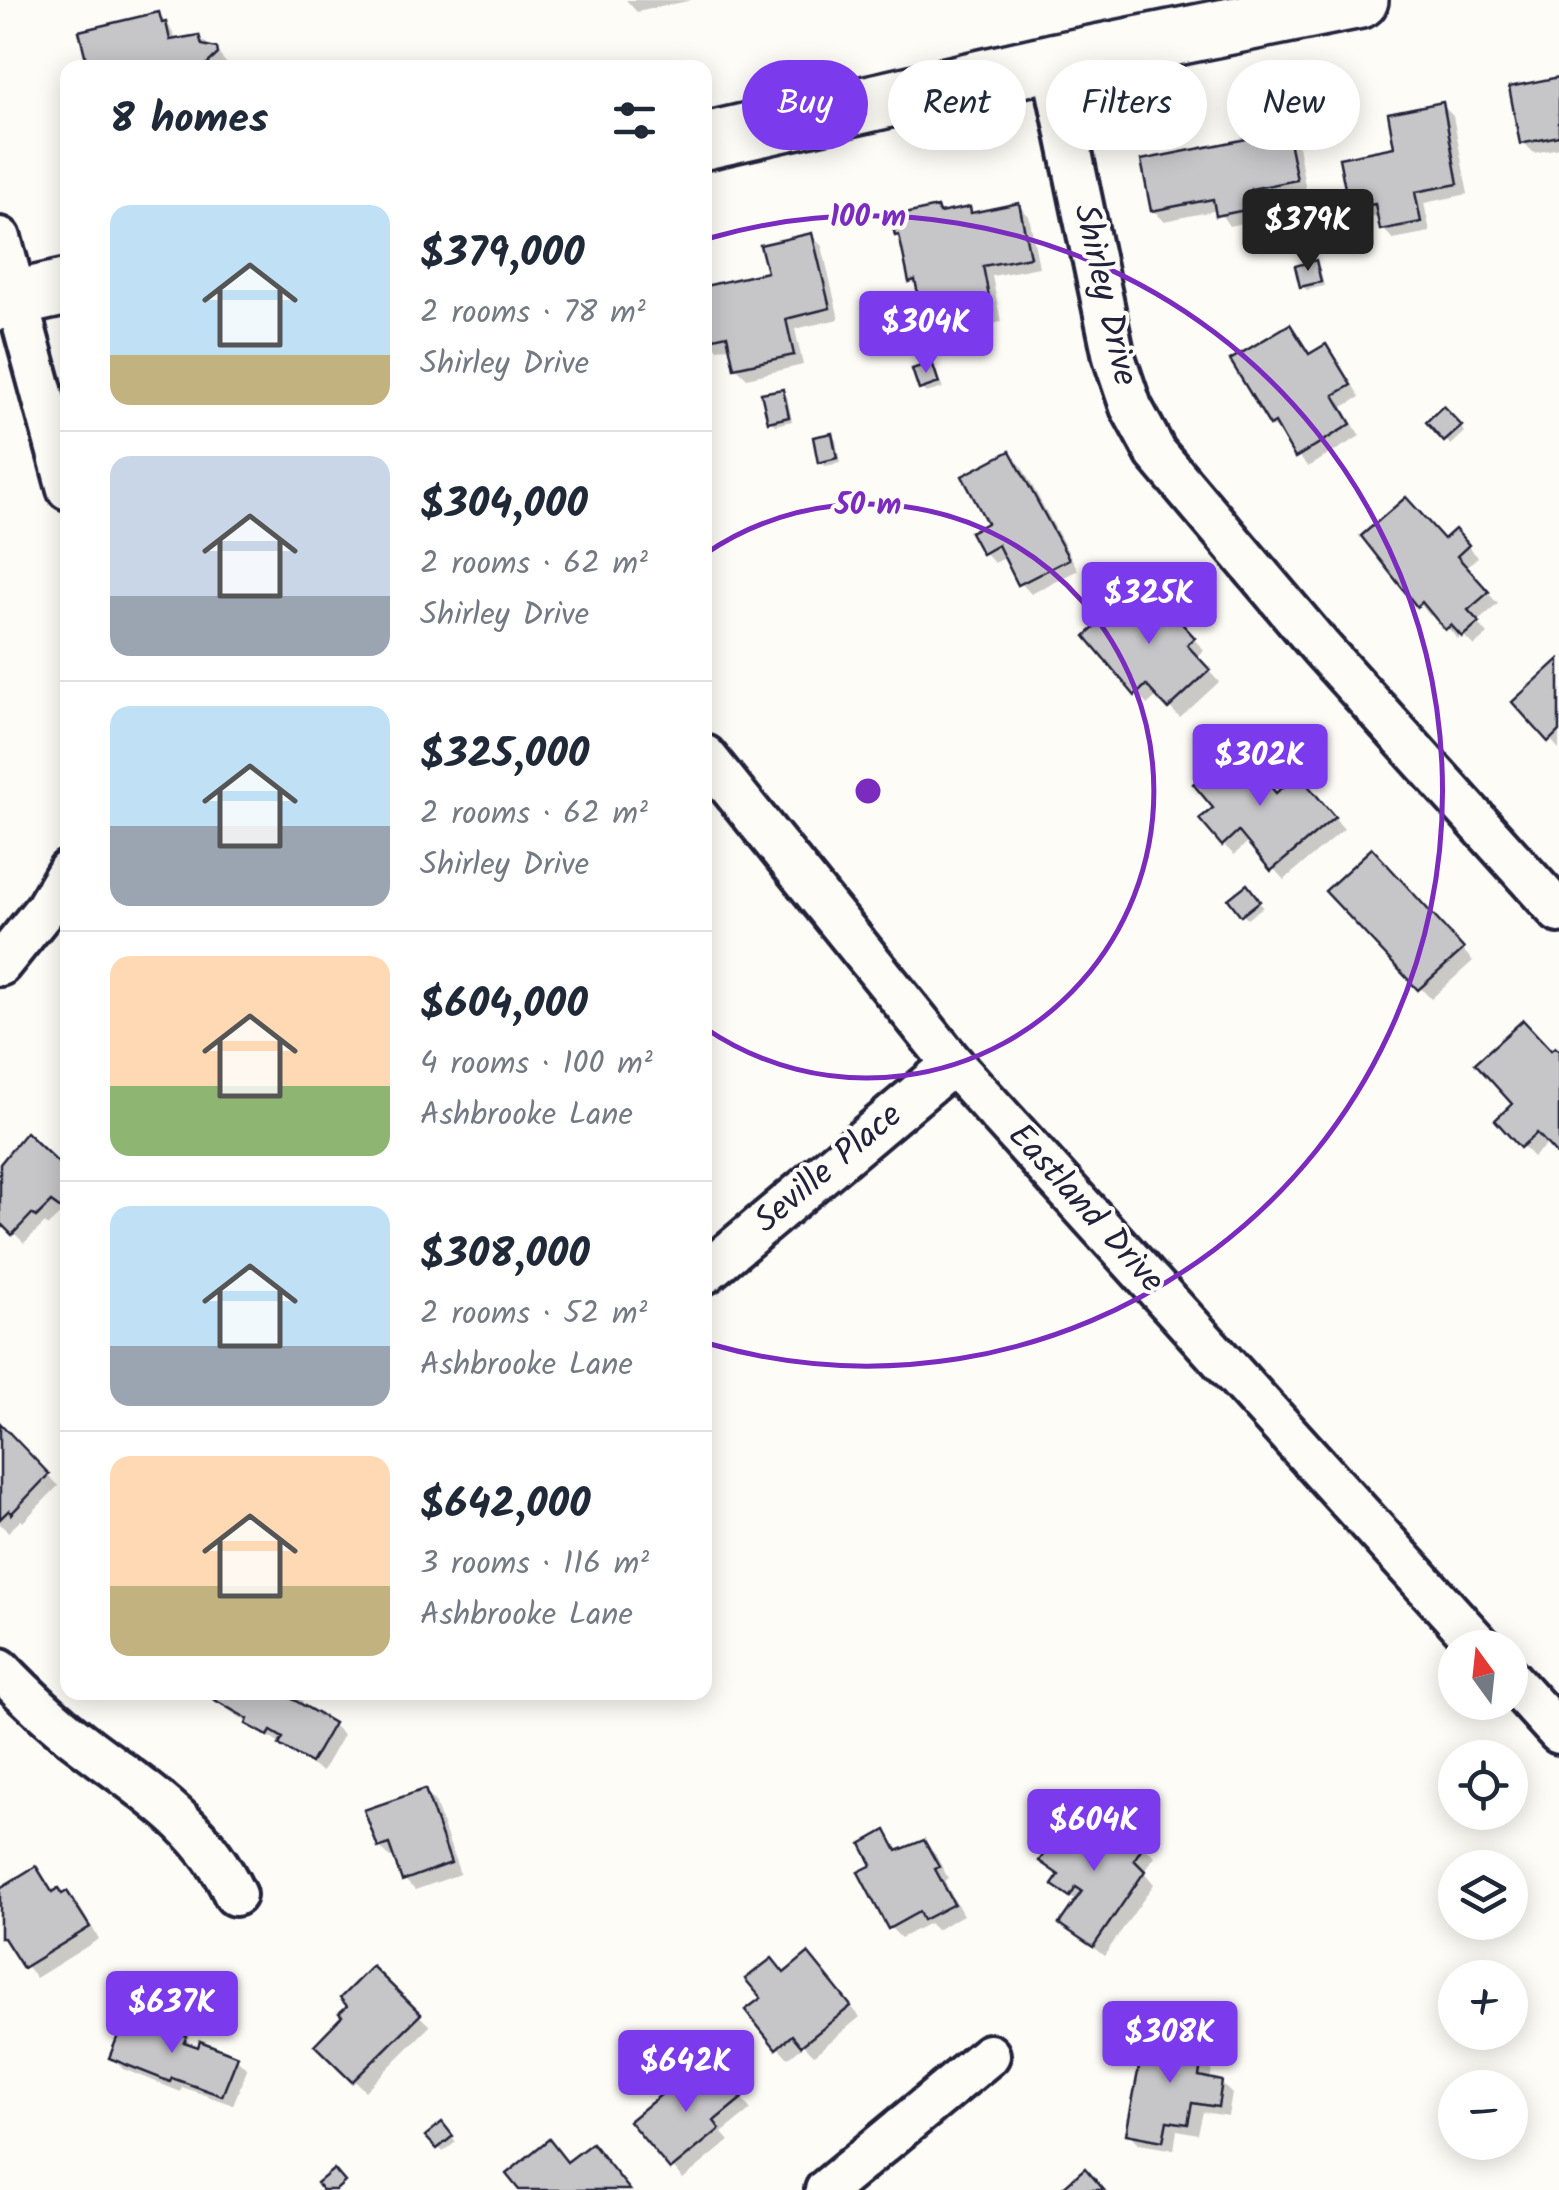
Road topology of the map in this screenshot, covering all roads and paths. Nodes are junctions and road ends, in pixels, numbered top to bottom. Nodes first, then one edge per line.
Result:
1 (1360, 0) edge
2 (1062, 60) edge
3 (1046, 63) edge
4 (712, 140) edge
5 (1070, 150) edge
6 (0, 238) edge
7 (60, 289) edge
8 (8, 301) edge
9 (60, 464) edge
10 (712, 765) edge
11 (60, 884) edge
12 (1559, 912) edge
13 (0, 965) edge
14 (954, 1064) junction
15 (712, 1268) edge
16 (1466, 1630) edge
17 (0, 1669) edge
18 (1528, 1699) edge
19 (1559, 1733) edge
20 (235, 1895) dead end
21 (989, 2055) dead end
22 (826, 2190) edge

1 - 2 street
3 - 4 street
5 - 12 street, Shirley Drive
6 - 8 street
7 - 8 street
8 - 9 street
10 - 14 street, Eastland Drive
11 - 13 street
14 - 15 street, Seville Place
14 - 16 street, Eastland Drive
17 - 20 street
18 - 19 street
21 - 22 street

